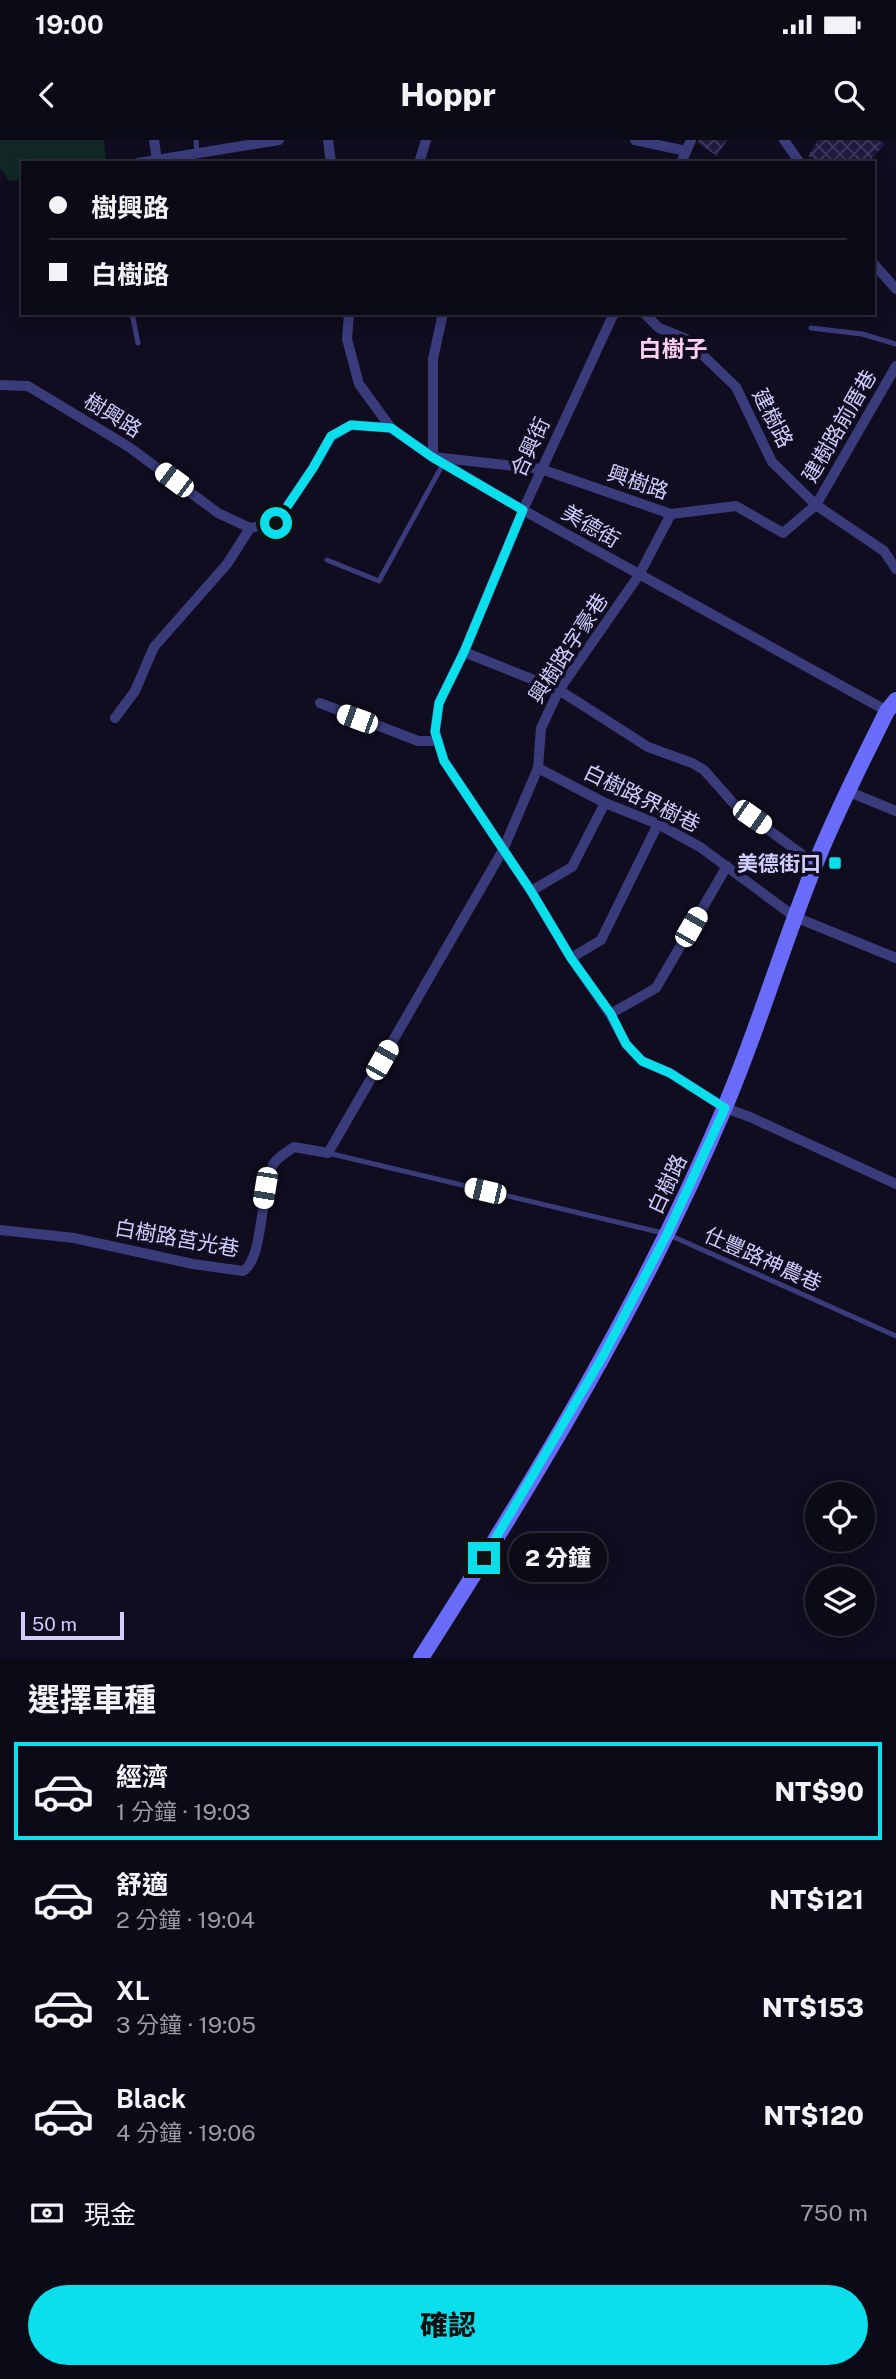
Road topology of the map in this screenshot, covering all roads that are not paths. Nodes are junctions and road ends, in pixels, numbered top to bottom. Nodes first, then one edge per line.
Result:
1 (154, 140) edge
2 (196, 140) edge
3 (279, 140) edge
4 (328, 140) edge
5 (426, 140) edge
6 (635, 140) edge
7 (784, 140) edge
8 (689, 145) edge
9 (193, 156) edge
10 (157, 160) junction
11 (151, 161) edge
12 (331, 161) edge
13 (420, 161) edge
14 (682, 161) edge
15 (799, 161) edge
16 (875, 265) edge
17 (896, 289) edge
18 (132, 315) edge
19 (349, 315) edge
20 (443, 315) edge
21 (613, 315) edge
22 (646, 315) edge
23 (811, 328) dead end
24 (138, 343) dead end
25 (896, 344) edge
26 (896, 366) edge
27 (0, 385) edge
28 (391, 428) junction
29 (432, 457) junction
30 (443, 464) junction
31 (541, 469) junction
32 (816, 505) junction
33 (523, 510) junction
34 (671, 514) junction
35 (250, 528) junction
36 (327, 560) dead end
37 (896, 569) edge
38 (639, 575) junction
39 (464, 652) junction
40 (559, 690) junction
41 (320, 703) dead end
42 (892, 706) edge
43 (115, 718) dead end
44 (438, 741) junction
45 (538, 768) junction
46 (847, 791) junction
47 (605, 803) junction
48 (896, 811) edge
49 (658, 824) junction
50 (503, 850) junction
51 (815, 864) junction
52 (727, 866) junction
53 (531, 891) junction
54 (795, 917) junction
55 (571, 958) junction
56 (896, 958) edge
57 (611, 1014) junction
58 (725, 1108) junction
59 (328, 1153) junction
60 (896, 1184) edge
61 (0, 1230) edge
62 (667, 1234) junction
63 (896, 1336) edge
64 (421, 1658) edge

1 - 10 street
2 - 9 lane
3 - 9 street
4 - 12 street
5 - 13 street
6 - 8 street
7 - 15 street
8 - 14 street
9 - 10 street
10 - 11 street
16 - 17 street
18 - 24 lane
19 - 28 street, 美德街
20 - 29 street
21 - 31 street, 合興街
22 - 32 street, 建樹路
23 - 25 lane
26 - 32 street, 建樹路前厝巷
27 - 35 street, 樹興路
28 - 29 street, 美德街
28 - 35 street
29 - 30 street, 美德街
29 - 31 street, 興樹路
30 - 33 street, 美德街
30 - 36 lane
31 - 33 street, 合興街
31 - 34 street, 興樹路
32 - 34 street, 興樹路
32 - 37 street, 建樹路
33 - 38 street, 美德街
33 - 39 street, 合興街
34 - 38 street, 興樹路字豪巷
35 - 43 street
38 - 40 street, 興樹路字豪巷
38 - 42 street, 美德街
39 - 40 street
39 - 44 street, 合興街
40 - 45 street, 興樹路字豪巷
40 - 51 street
41 - 44 street
42 - 46 street, 白樹路
44 - 50 street, 合興街
45 - 47 street, 白樹路界樹巷
45 - 50 street, 興樹路字豪巷
46 - 48 street
46 - 51 street, 白樹路
47 - 49 street, 白樹路界樹巷
47 - 53 street
49 - 52 street, 白樹路界樹巷
49 - 55 street
50 - 53 street, 合興街
50 - 59 street
51 - 54 street, 白樹路
52 - 54 street, 白樹路界樹巷
52 - 57 street
53 - 55 street, 合興街
54 - 56 street, 白樹路界樹巷
54 - 58 street, 白樹路
55 - 57 street, 合興街
57 - 58 street, 合興街
58 - 60 street, 合興街
58 - 62 street, 白樹路
59 - 61 street, 白樹路莒光巷
59 - 62 lane, 仕豐路神農巷
62 - 63 lane, 仕豐路神農巷
62 - 64 street, 白樹路

